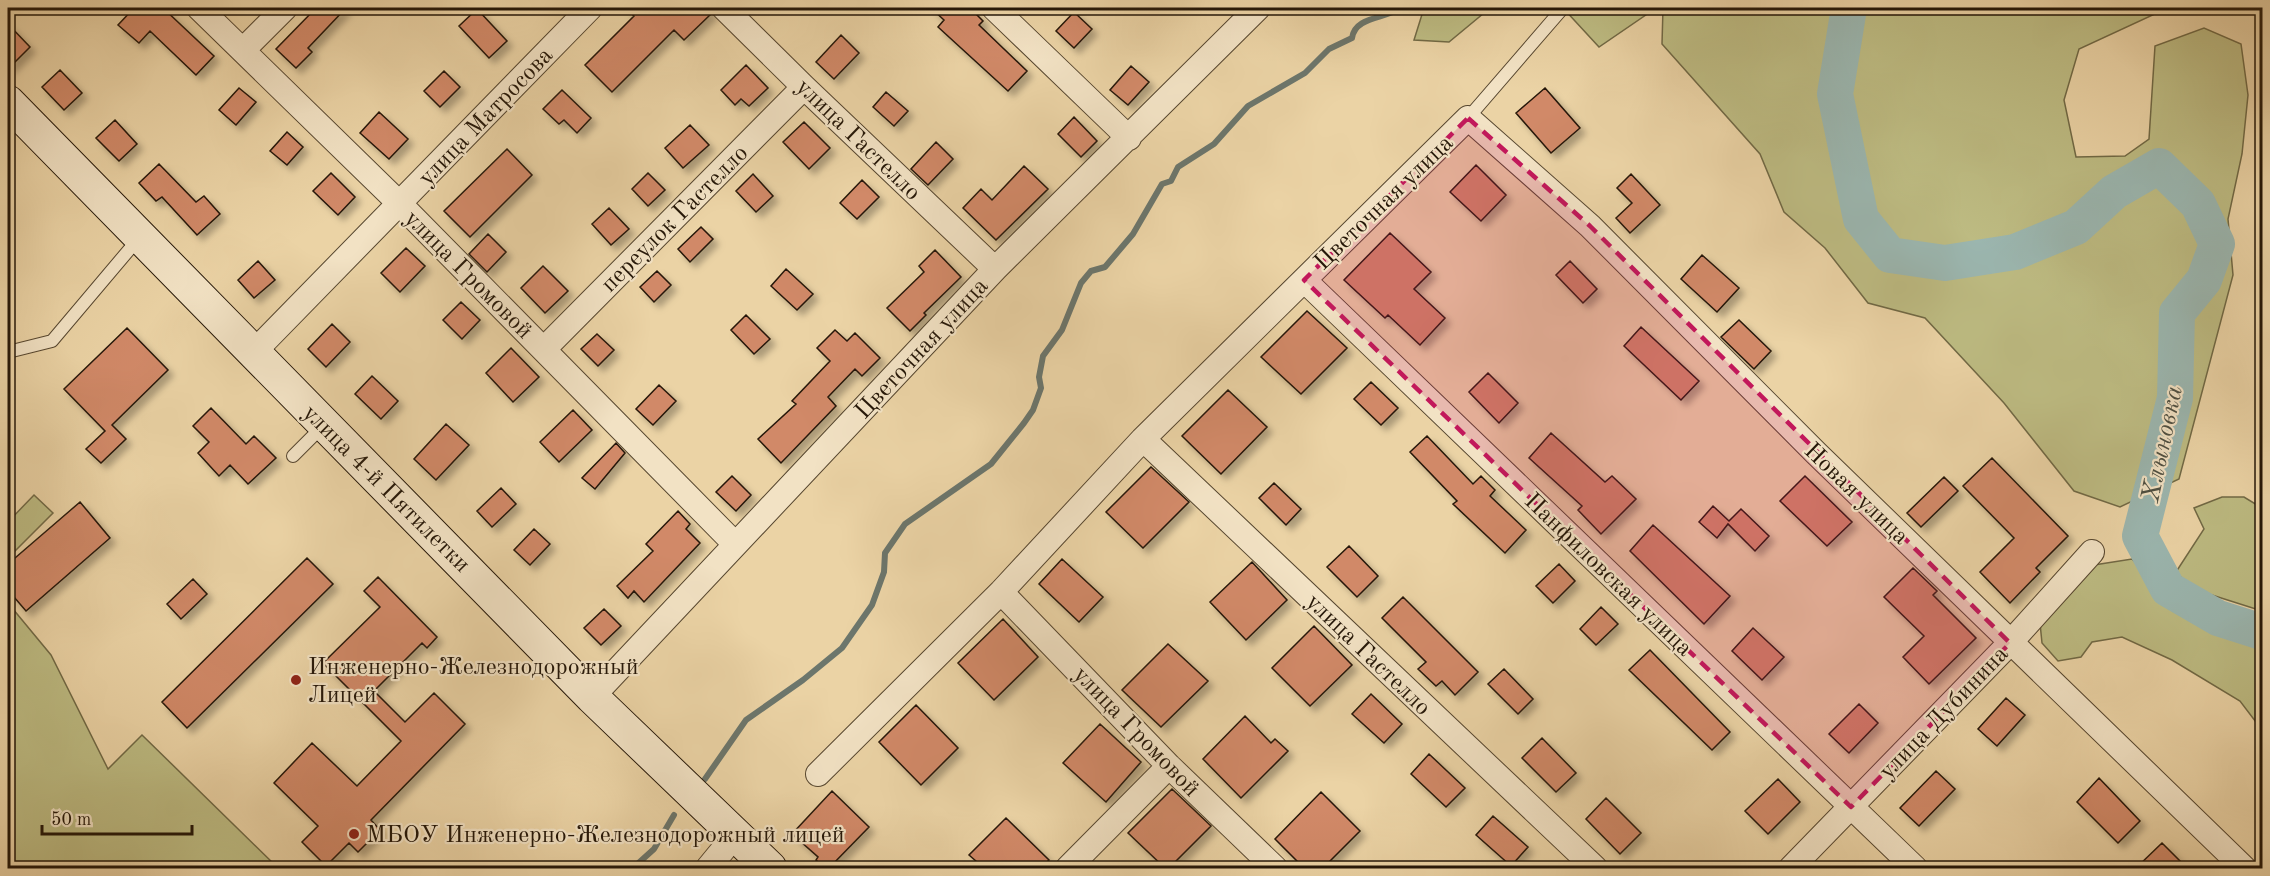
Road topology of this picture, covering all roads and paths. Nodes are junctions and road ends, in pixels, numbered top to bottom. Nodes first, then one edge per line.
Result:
1 (199, 8) edge
2 (285, 8) edge
3 (590, 8) edge
4 (724, 8) edge
5 (994, 8) edge
6 (1258, 8) edge
7 (1563, 8) edge
8 (243, 50) junction
9 (804, 87) junction
10 (8, 102) edge
11 (1468, 118) junction
12 (1129, 138) junction
13 (399, 203) junction
14 (139, 238) junction
15 (995, 269) junction
16 (1304, 280) junction
17 (543, 349) junction
18 (8, 352) edge
19 (253, 352) junction
20 (324, 424) junction
21 (1143, 439) junction
22 (293, 456) dead end
23 (735, 544) junction
24 (2092, 552) dead end
25 (1001, 592) junction
26 (2010, 643) junction
27 (592, 697) junction
28 (1169, 766) junction
29 (818, 774) dead end
30 (1851, 807) junction
31 (736, 834) junction
32 (708, 868) edge
33 (770, 868) edge
34 (1068, 868) edge
35 (1275, 868) edge
36 (1594, 868) edge
37 (1791, 868) edge
38 (1914, 868) edge
39 (2244, 868) edge

1 - 8 street, улица Громовой
2 - 8 street
3 - 13 street, улица Матросова
4 - 9 street, улица Гастелло
5 - 12 street
6 - 12 street, Цветочная улица
7 - 11 lane
8 - 13 street, улица Громовой
9 - 15 street, улица Гастелло
9 - 17 street, переулок Гастелло
10 - 14 street, улица 4-й Пятилетки
11 - 16 street, Цветочная улица
11 - 26 street, Новая улица
12 - 15 street, Цветочная улица
13 - 17 street, улица Громовой
13 - 19 street, улица Матросова
14 - 18 lane
14 - 19 street, улица 4-й Пятилетки
15 - 23 street, Цветочная улица
16 - 21 street, Цветочная улица
16 - 30 street, Панфиловская улица
17 - 23 street, улица Громовой
19 - 20 street, улица 4-й Пятилетки
20 - 22 lane
20 - 27 street, улица 4-й Пятилетки
21 - 25 street, Цветочная улица
21 - 36 street, улица Гастелло
23 - 27 street, Цветочная улица
24 - 26 street, улица Дубинина
25 - 28 street, улица Громовой
25 - 29 street, Цветочная улица
26 - 30 street, улица Дубинина
26 - 39 street, Новая улица
27 - 31 street, улица 4-й Пятилетки
28 - 34 street
28 - 35 street, улица Громовой
30 - 37 street, улица Дубинина
30 - 38 street, Панфиловская улица
31 - 32 street
31 - 33 street, улица 4-й Пятилетки

